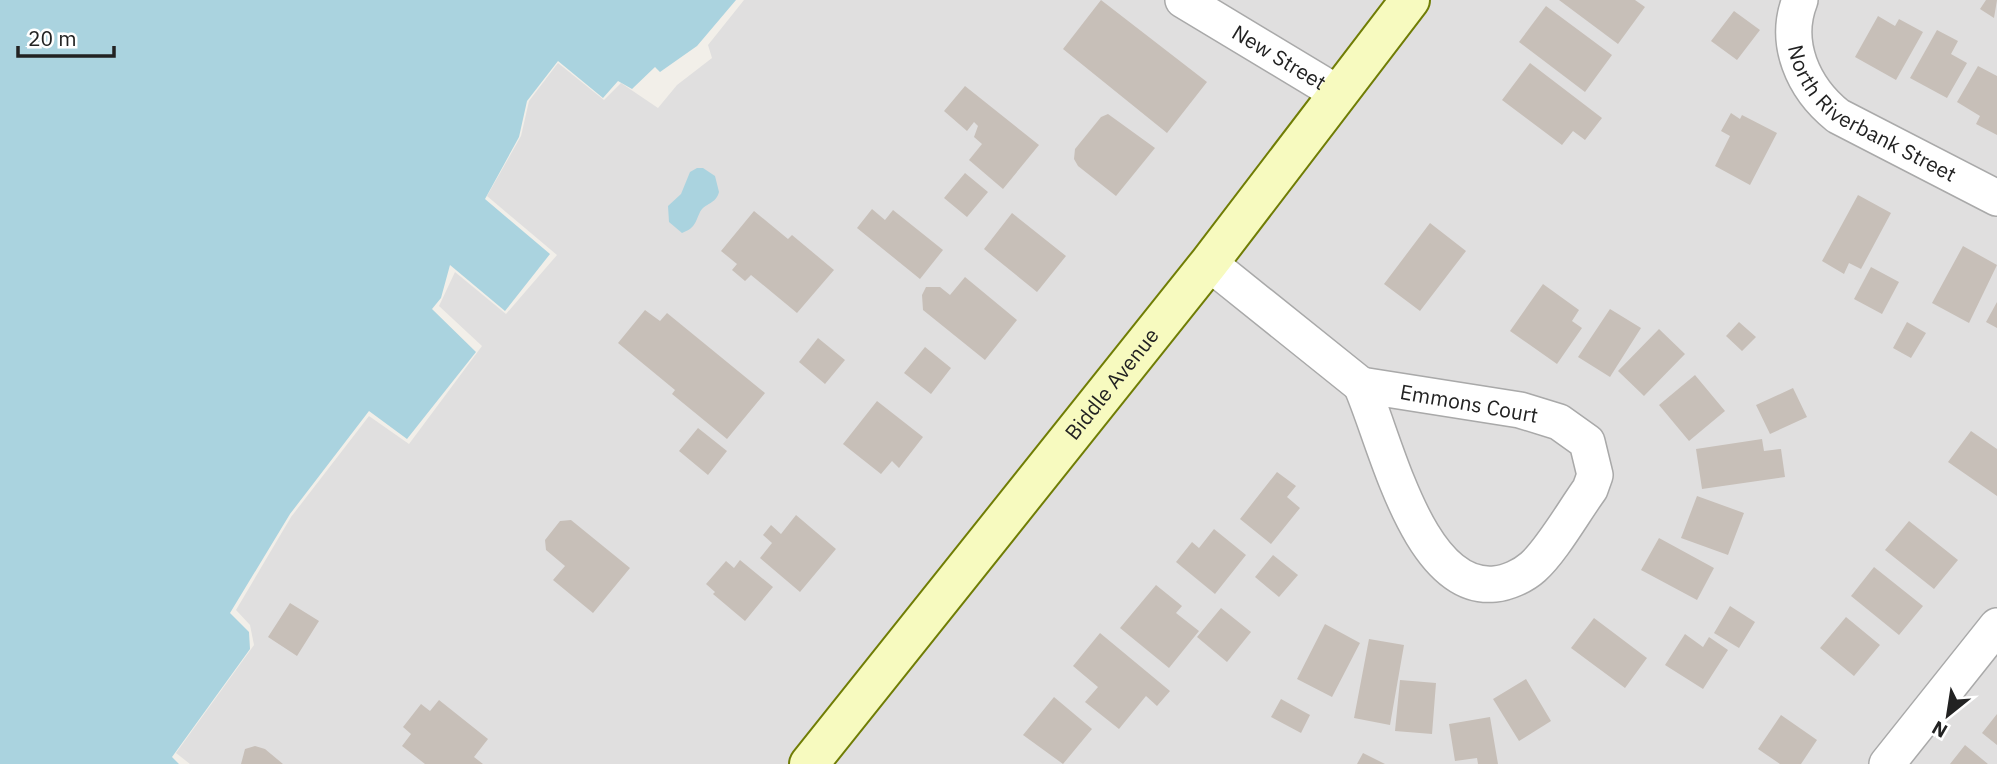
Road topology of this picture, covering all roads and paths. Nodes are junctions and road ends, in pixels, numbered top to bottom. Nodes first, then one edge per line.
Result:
1 (1183, 0) edge
2 (1410, 0) edge
3 (1800, 0) edge
4 (1339, 94) junction
5 (1997, 198) edge
6 (1209, 263) junction
7 (1361, 385) junction
8 (1997, 626) edge
9 (809, 764) edge
10 (1887, 764) edge

1 - 4 street, New Street
2 - 4 main road, Biddle Avenue
3 - 5 street, North Riverbank Street
4 - 6 main road, Biddle Avenue
6 - 7 street, Emmons Court
6 - 9 main road, Biddle Avenue
7 - 7 street, Emmons Court
8 - 10 street

